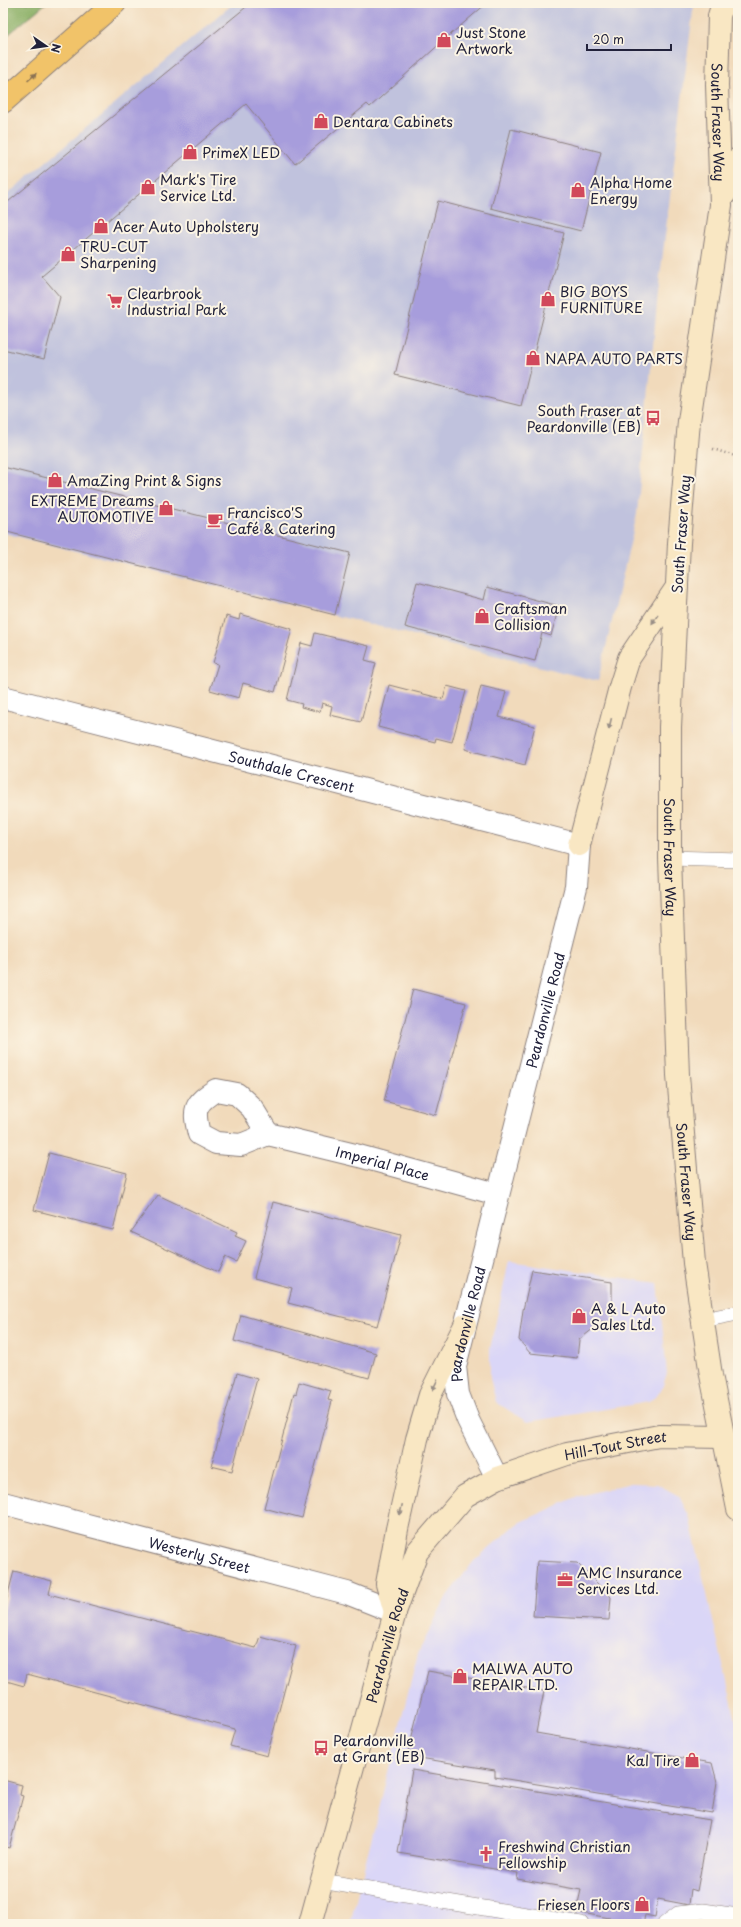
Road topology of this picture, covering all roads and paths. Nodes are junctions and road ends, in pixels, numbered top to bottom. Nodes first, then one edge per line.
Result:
1 (115, 3) edge
2 (721, 10) edge
3 (3, 102) edge
4 (738, 159) edge
5 (722, 205) junction
6 (677, 587) junction
7 (3, 697) edge
8 (579, 845) junction
9 (670, 858) junction
10 (738, 860) edge
11 (268, 1134) dead end
12 (498, 1194) junction
13 (738, 1313) edge
14 (702, 1320) junction
15 (465, 1325) junction
16 (731, 1438) edge
17 (497, 1478) junction
18 (3, 1503) edge
19 (738, 1509) edge
20 (395, 1612) junction
21 (321, 1881) junction
22 (738, 1916) edge
23 (310, 1924) edge
24 (581, 1924) edge
25 (665, 1924) edge

3 -> 1 highway
2 - 5 main road, South Fraser Way
4 - 5 main road, South Fraser Way
5 - 6 main road, South Fraser Way
6 -> 8 main road
6 - 9 main road, South Fraser Way
7 - 8 street, Southdale Crescent
8 - 12 street, Peardonville Road
9 - 10 lane
9 - 14 main road, South Fraser Way
11 - 12 street, Imperial Place
12 - 15 street, Peardonville Road
13 - 14 lane
14 - 16 main road, South Fraser Way
15 - 17 street, Peardonville Road
15 -> 20 main road
16 - 17 main road, Hill-Tout Street
16 - 19 main road, South Fraser Way
17 - 20 main road, Peardonville Road
18 - 20 street, Westerly Street
20 - 21 main road, Peardonville Road
21 - 23 main road, Peardonville Road
21 - 24 lane
22 - 25 lane

